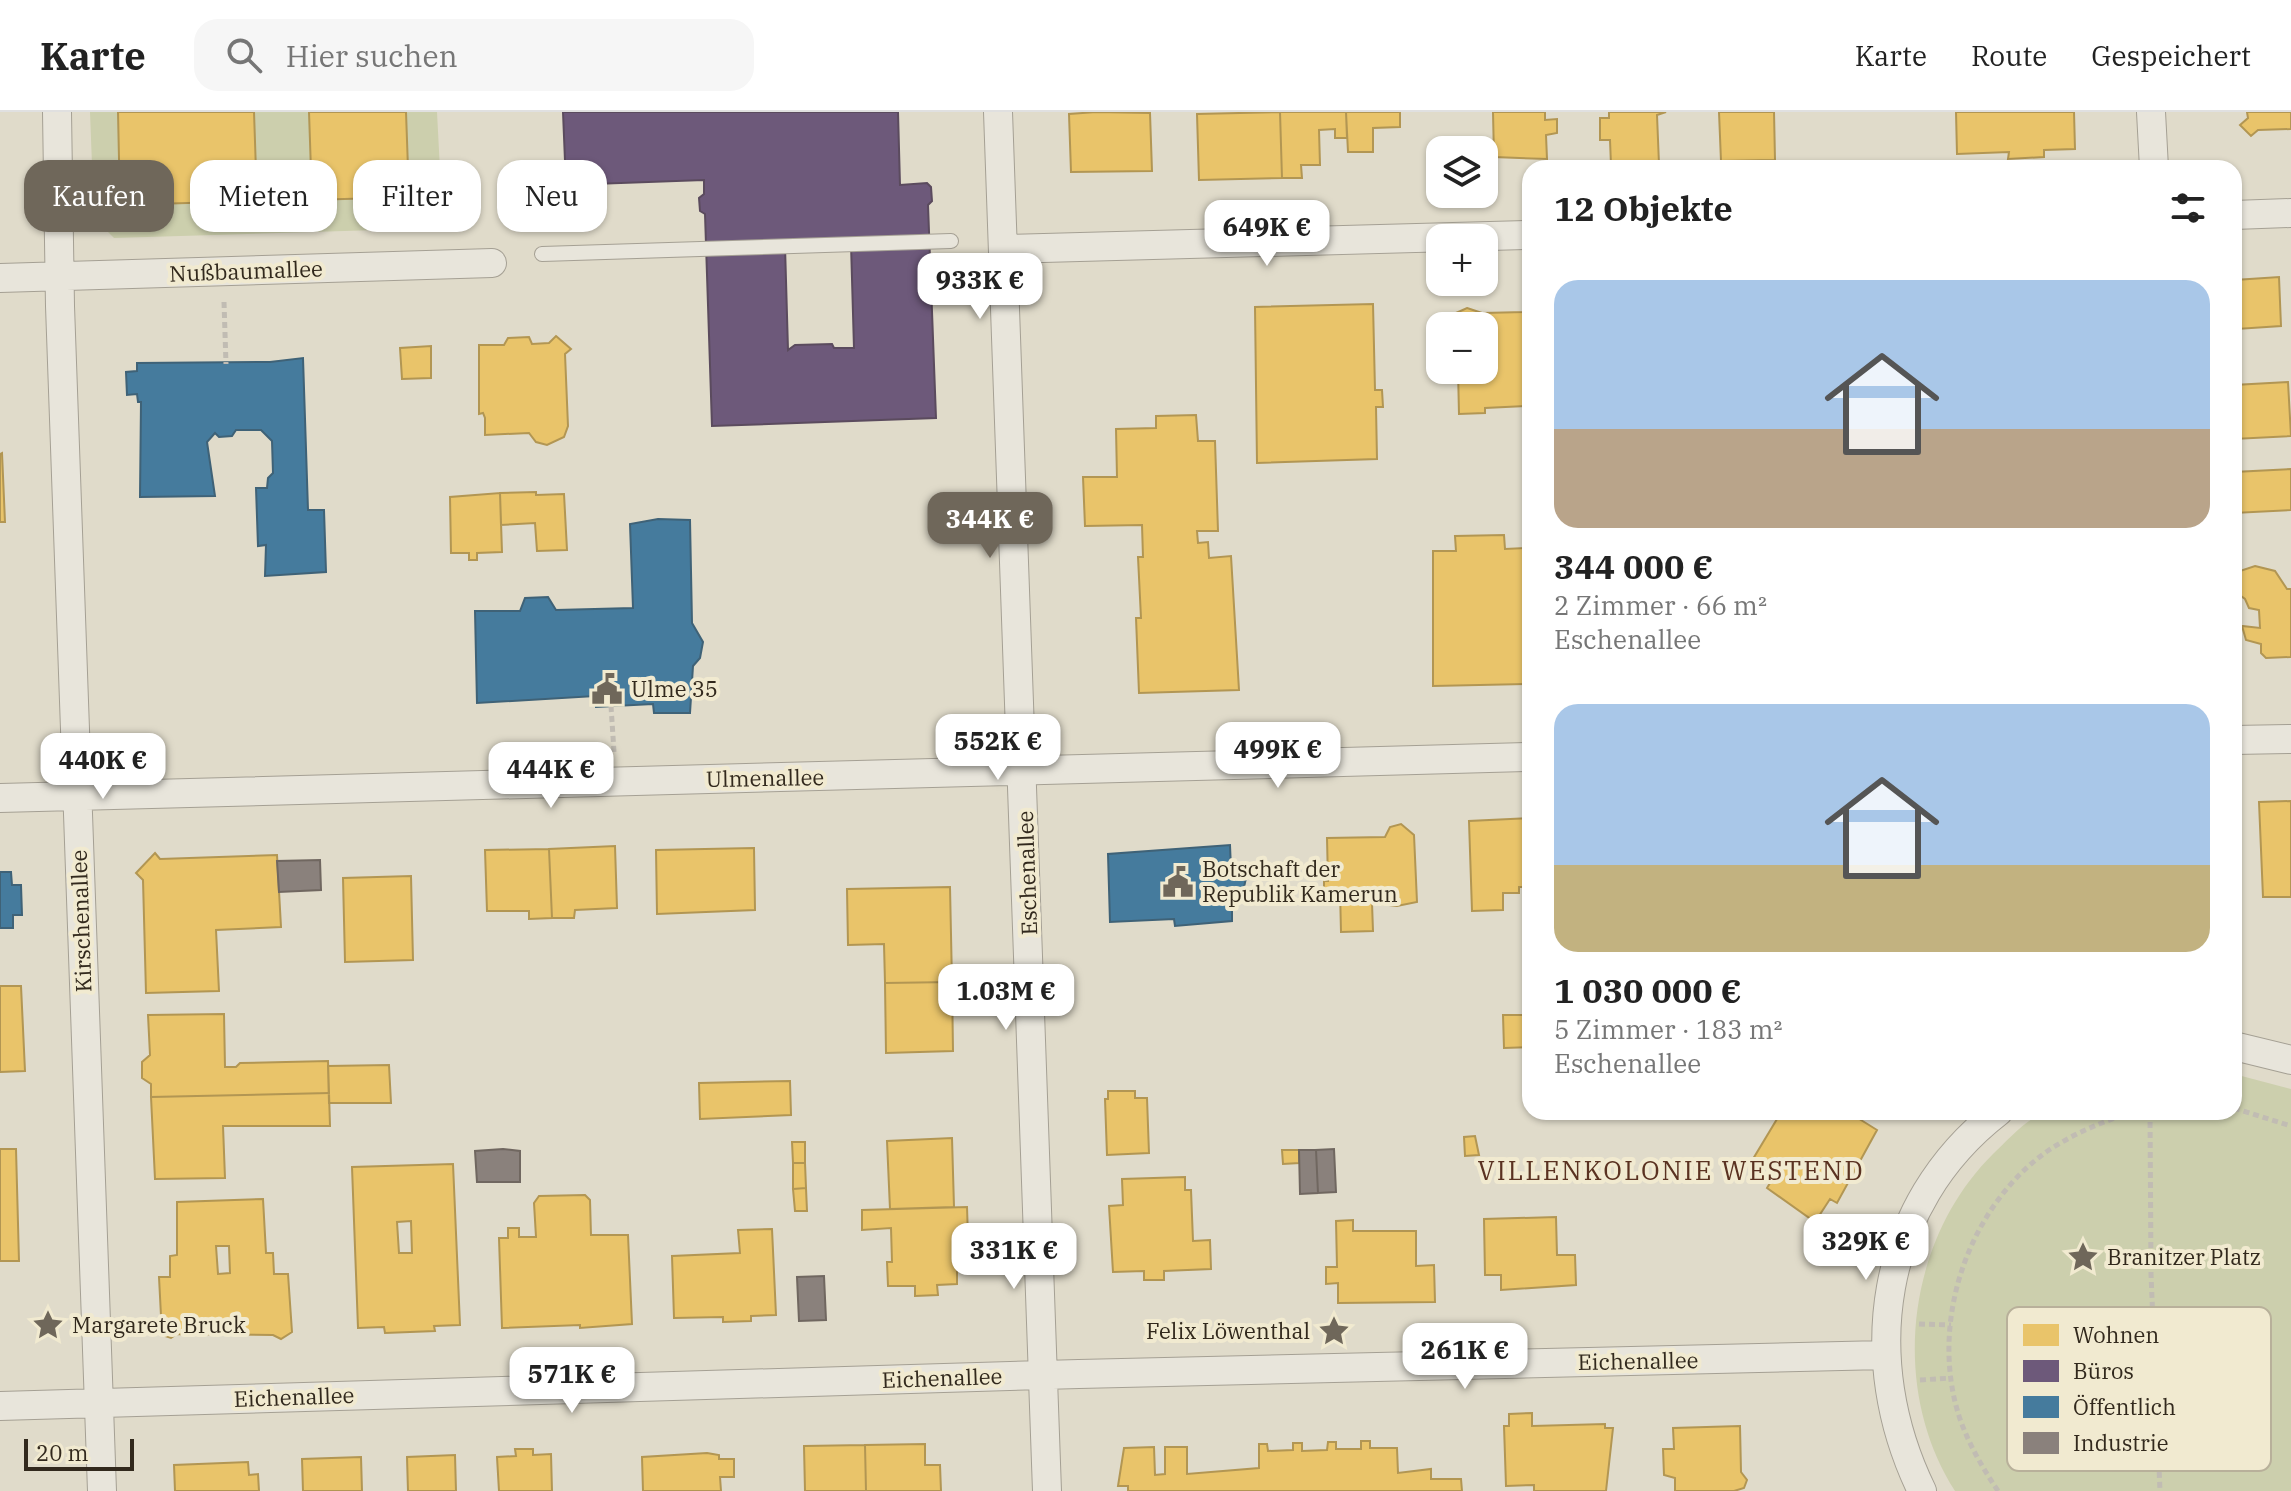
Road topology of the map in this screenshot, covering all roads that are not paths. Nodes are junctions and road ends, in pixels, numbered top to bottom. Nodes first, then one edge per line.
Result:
1 (57, 112) edge
2 (998, 112) edge
3 (2151, 112) edge
4 (2154, 160) edge
5 (2291, 213) edge
6 (2242, 215) edge
7 (1522, 235) edge
8 (951, 241) dead end
9 (1003, 249) junction
10 (542, 254) dead end
11 (492, 263) dead end
12 (60, 276) junction
13 (0, 278) edge
14 (2291, 739) edge
15 (2242, 740) edge
16 (1522, 757) edge
17 (1024, 771) junction
18 (77, 796) junction
19 (0, 798) edge
20 (2242, 1048) edge
21 (2291, 1060) edge
22 (1990, 1120) edge
23 (1884, 1355) junction
24 (1043, 1375) junction
25 (99, 1403) junction
26 (0, 1406) edge
27 (102, 1491) edge
28 (1047, 1491) edge
29 (1922, 1491) edge

1 - 12 street, Kirschenallee
2 - 9 street, Eschenallee
3 - 4 street
5 - 6 street
7 - 9 street
8 - 10 lane
9 - 17 street, Eschenallee
11 - 12 street, Nußbaumallee
12 - 13 street, Nußbaumallee
12 - 18 street, Kirschenallee
14 - 15 street
16 - 17 street, Ulmenallee
17 - 18 street, Ulmenallee
17 - 24 street, Eschenallee
18 - 19 street, Ulmenallee
18 - 25 street, Kirschenallee
20 - 21 street
22 - 23 street
23 - 24 street, Eichenallee
23 - 29 street
24 - 25 street, Eichenallee
24 - 28 street, Eschenallee
25 - 26 street, Eichenallee
25 - 27 street, Kirschenallee

